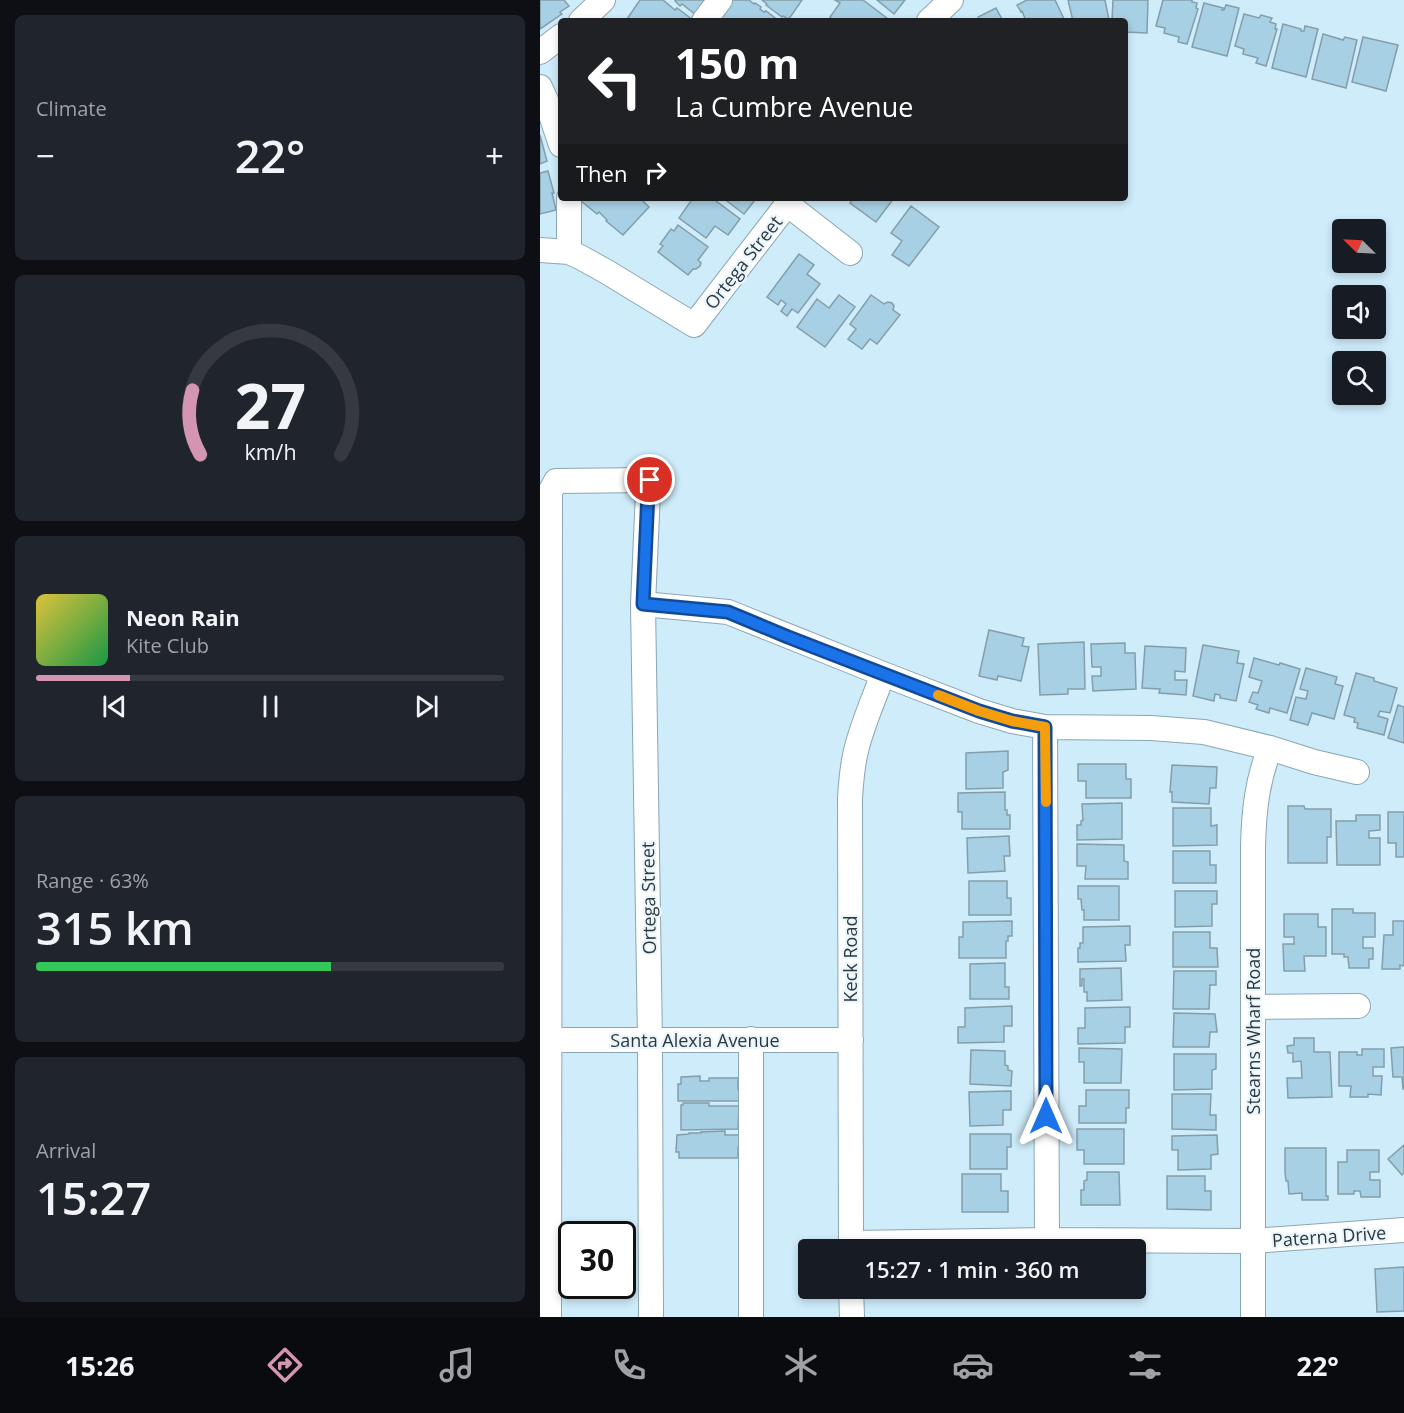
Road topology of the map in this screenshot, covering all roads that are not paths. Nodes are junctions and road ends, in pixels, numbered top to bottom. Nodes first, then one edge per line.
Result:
1 (603, 0) edge
2 (720, 0) edge
3 (951, 0) edge
4 (584, 18) edge
5 (706, 18) edge
6 (932, 18) edge
7 (558, 38) edge
8 (540, 52) edge
9 (540, 87) edge
10 (558, 136) edge
11 (569, 201) edge
12 (789, 201) edge
13 (540, 250) edge
14 (569, 252) junction
15 (850, 253) dead end
16 (643, 604) junction
17 (883, 674) junction
18 (1045, 727) junction
19 (1270, 748) junction
20 (1357, 772) dead end
21 (1253, 1006) junction
22 (1358, 1006) dead end
23 (544, 1040) edge
24 (751, 1040) junction
25 (851, 1040) junction
26 (650, 1041) junction
27 (1404, 1230) edge
28 (851, 1239) edge
29 (1047, 1239) edge
30 (1146, 1240) edge
31 (1253, 1241) junction
32 (851, 1299) edge
33 (549, 1317) edge
34 (651, 1317) edge
35 (751, 1317) edge
36 (852, 1317) edge
37 (1253, 1317) edge

1 - 4 street
2 - 5 street
3 - 6 street
7 - 8 street
9 - 10 street
11 - 14 street
12 - 14 street, Ortega Street
12 - 15 street
13 - 14 street
16 - 17 street
16 - 23 street, Ortega Street
16 - 26 street, Ortega Street
17 - 18 street
17 - 25 street, Keck Road
18 - 19 street
18 - 29 street
19 - 20 street
19 - 21 street, Stearns Wharf Road
21 - 22 street
21 - 31 street, Stearns Wharf Road
23 - 26 street, Santa Alexia Avenue
23 - 33 street
24 - 25 street, Santa Alexia Avenue
24 - 26 street, Santa Alexia Avenue
24 - 35 street
25 - 28 street, Keck Road
26 - 34 street, Ortega Street
27 - 31 street, Paterna Drive
30 - 31 street, Paterna Drive
31 - 37 street, Stearns Wharf Road
32 - 36 street

